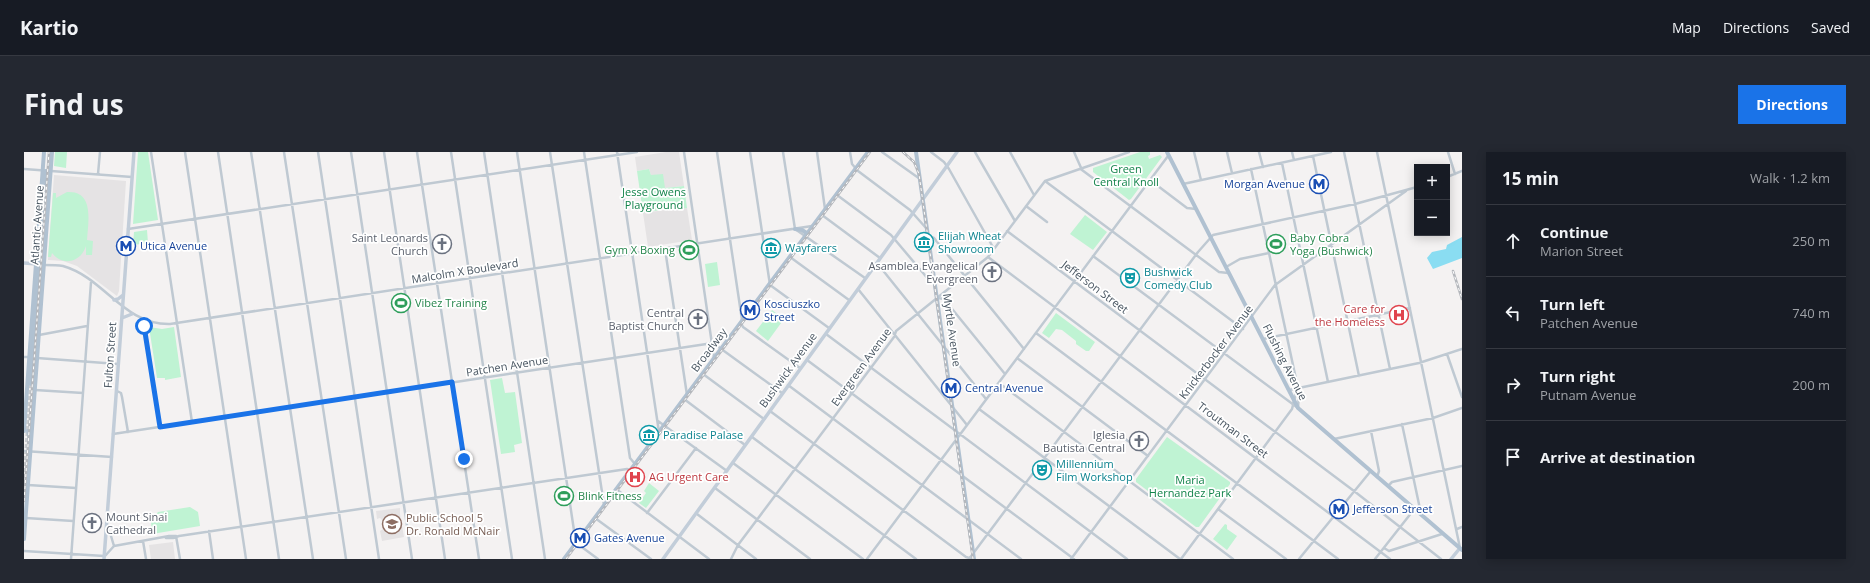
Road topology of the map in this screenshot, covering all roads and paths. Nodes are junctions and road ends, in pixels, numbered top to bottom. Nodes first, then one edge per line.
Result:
1 (44, 152) edge
2 (52, 152) edge
3 (100, 152) edge
4 (134, 152) edge
5 (151, 152) edge
6 (184, 152) edge
7 (218, 152) edge
8 (251, 152) edge
9 (284, 152) edge
10 (318, 152) edge
11 (351, 152) edge
12 (384, 152) edge
13 (417, 152) edge
14 (451, 152) edge
15 (484, 152) edge
16 (517, 152) edge
17 (550, 152) edge
18 (584, 152) edge
19 (637, 152) edge
20 (684, 152) edge
21 (717, 152) edge
22 (750, 152) edge
23 (783, 152) edge
24 (817, 152) edge
25 (850, 152) edge
26 (868, 152) edge
27 (882, 152) edge
28 (916, 152) edge
29 (931, 152) edge
30 (957, 152) edge
31 (975, 152) edge
32 (1010, 152) edge
33 (1074, 152) edge
34 (1129, 152) edge
35 (1194, 152) edge
36 (1227, 152) edge
37 (1259, 152) edge
38 (1292, 152) edge
39 (1331, 152) edge
40 (1344, 152) edge
41 (1377, 152) edge
42 (1448, 152) edge
43 (1325, 153) edge
44 (617, 154) edge
45 (1168, 154) edge
46 (1313, 156) junction
47 (585, 160) junction
48 (1294, 160) junction
49 (1282, 162) junction
50 (552, 165) junction
51 (947, 166) junction
52 (1263, 166) junction
53 (1081, 168) junction
54 (24, 169) edge
55 (856, 169) junction
56 (1251, 169) junction
57 (520, 170) junction
58 (46, 171) junction
59 (1462, 171) edge
60 (1232, 173) junction
61 (98, 174) junction
62 (1455, 174) junction
63 (487, 175) junction
64 (1220, 176) junction
65 (1450, 176) edge
66 (132, 177) junction
67 (920, 179) junction
68 (1220, 179) dead end
69 (455, 180) junction
70 (1150, 180) junction
71 (1201, 180) junction
72 (1045, 181) junction
73 (1183, 184) junction
74 (42, 185) junction
75 (422, 185) junction
76 (1414, 188) edge
77 (390, 189) junction
78 (1408, 190) junction
79 (357, 194) junction
80 (45, 195) junction
81 (836, 195) junction
82 (1034, 195) junction
83 (1386, 196) junction
84 (923, 198) junction
85 (325, 199) junction
86 (292, 204) junction
87 (1355, 204) junction
88 (1388, 205) junction
89 (1026, 206) junction
90 (1131, 206) junction
91 (260, 209) junction
92 (826, 210) junction
93 (1196, 210) junction
94 (1324, 211) junction
95 (913, 212) junction
96 (227, 214) junction
97 (822, 215) junction
98 (1293, 217) junction
99 (195, 219) junction
100 (1015, 221) junction
101 (1047, 222) dead end
102 (162, 224) junction
103 (1262, 224) junction
104 (1360, 225) junction
105 (813, 226) junction
106 (1230, 226) dead end
107 (128, 229) junction
108 (795, 229) junction
109 (42, 230) junction
110 (928, 230) junction
111 (1231, 230) junction
112 (1112, 231) junction
113 (1007, 232) junction
114 (762, 234) junction
115 (807, 235) junction
116 (929, 236) junction
117 (1210, 237) junction
118 (894, 238) junction
119 (730, 239) junction
120 (45, 240) junction
121 (697, 244) junction
122 (1331, 244) junction
123 (665, 249) junction
124 (994, 249) junction
125 (1268, 253) junction
126 (632, 254) junction
127 (1196, 255) junction
128 (1093, 256) junction
129 (790, 257) junction
130 (988, 257) junction
131 (880, 258) junction
132 (600, 259) junction
133 (24, 263) edge
134 (876, 263) junction
135 (40, 264) junction
136 (568, 264) junction
137 (1303, 264) junction
138 (1226, 267) junction
139 (535, 269) junction
140 (1229, 273) junction
141 (502, 274) junction
142 (35, 276) junction
143 (965, 276) junction
144 (470, 278) junction
145 (865, 278) junction
146 (1178, 280) junction
147 (935, 281) junction
148 (91, 282) junction
149 (1074, 282) junction
150 (437, 283) junction
151 (38, 285) junction
152 (770, 285) junction
153 (1275, 285) junction
154 (405, 288) junction
155 (858, 289) junction
156 (372, 293) junction
157 (123, 294) junction
158 (340, 298) junction
159 (938, 298) junction
160 (114, 300) junction
161 (849, 300) junction
162 (307, 303) junction
163 (1159, 305) junction
164 (123, 306) junction
165 (1055, 307) junction
166 (275, 308) junction
167 (1410, 308) junction
168 (242, 313) junction
169 (741, 313) junction
170 (132, 314) junction
171 (918, 314) junction
172 (1379, 314) junction
173 (747, 315) junction
174 (1252, 317) junction
175 (122, 318) junction
176 (210, 318) junction
177 (144, 320) junction
178 (1348, 320) junction
179 (742, 321) junction
180 (177, 323) junction
181 (88, 326) junction
182 (1317, 327) junction
183 (830, 328) junction
184 (1243, 329) junction
185 (1140, 331) junction
186 (1036, 333) junction
187 (825, 334) junction
188 (894, 334) junction
189 (1286, 334) junction
190 (39, 335) junction
191 (34, 338) junction
192 (1263, 339) junction
193 (712, 342) junction
194 (680, 347) junction
195 (722, 348) junction
196 (945, 348) junction
197 (38, 349) junction
198 (1024, 349) junction
199 (1462, 349) edge
200 (647, 352) junction
201 (1224, 354) junction
202 (1447, 354) junction
203 (1120, 356) junction
204 (24, 357) edge
205 (615, 357) junction
206 (33, 358) junction
207 (1017, 358) junction
208 (714, 359) junction
209 (807, 359) junction
210 (85, 362) junction
211 (582, 362) junction
212 (1422, 362) junction
213 (118, 364) junction
214 (550, 367) junction
215 (800, 368) junction
216 (871, 368) junction
217 (1390, 369) junction
218 (517, 372) junction
219 (28, 374) junction
220 (703, 374) junction
221 (1005, 374) junction
222 (1359, 376) junction
223 (485, 377) junction
224 (1205, 380) junction
225 (452, 382) junction
226 (1102, 382) junction
227 (1328, 382) junction
228 (999, 383) junction
229 (685, 385) junction
230 (788, 385) junction
231 (420, 387) junction
232 (1298, 388) junction
233 (691, 389) junction
234 (35, 390) junction
235 (1289, 390) junction
236 (116, 391) junction
237 (387, 392) junction
238 (83, 393) junction
239 (782, 393) junction
240 (852, 393) junction
241 (355, 397) junction
242 (685, 397) junction
243 (1462, 397) edge
244 (986, 400) junction
245 (322, 402) junction
246 (1186, 405) junction
247 (1296, 405) junction
248 (290, 407) junction
249 (1083, 407) junction
250 (1462, 408) edge
251 (954, 409) junction
252 (979, 409) junction
253 (770, 411) junction
254 (257, 412) junction
255 (224, 417) junction
256 (833, 418) junction
257 (1433, 418) junction
258 (764, 420) junction
259 (657, 421) junction
260 (192, 422) junction
261 (1402, 424) junction
262 (664, 425) junction
263 (967, 425) junction
264 (160, 427) junction
265 (1167, 430) junction
266 (26, 431) edge
267 (1371, 431) junction
268 (128, 432) junction
269 (659, 432) junction
270 (1064, 432) junction
271 (1275, 432) junction
272 (113, 434) junction
273 (959, 435) junction
274 (752, 437) junction
275 (1334, 439) junction
276 (31, 441) junction
277 (814, 444) junction
278 (746, 445) junction
279 (696, 448) junction
280 (24, 451) edge
281 (30, 452) junction
282 (78, 455) junction
283 (1148, 456) junction
284 (112, 457) junction
285 (1045, 458) junction
286 (1256, 458) junction
287 (942, 459) junction
288 (733, 463) junction
289 (635, 464) junction
290 (1462, 466) edge
291 (795, 469) junction
292 (631, 470) junction
293 (727, 471) junction
294 (1445, 471) junction
295 (1370, 472) junction
296 (599, 473) junction
297 (963, 476) junction
298 (1377, 477) junction
299 (1413, 477) junction
300 (566, 478) junction
301 (1129, 482) junction
302 (534, 483) junction
303 (1026, 483) junction
304 (1238, 483) junction
305 (28, 485) junction
306 (922, 485) junction
307 (1388, 486) junction
308 (76, 488) junction
309 (501, 488) junction
310 (715, 488) junction
311 (616, 490) junction
312 (1354, 491) junction
313 (469, 493) junction
314 (776, 494) junction
315 (436, 498) junction
316 (603, 498) junction
317 (610, 498) junction
318 (404, 503) junction
319 (604, 506) junction
320 (1110, 507) junction
321 (371, 508) junction
322 (1007, 508) junction
323 (1218, 508) junction
324 (903, 510) junction
325 (1416, 510) junction
326 (339, 512) junction
327 (647, 513) junction
328 (697, 514) junction
329 (1334, 516) junction
330 (306, 517) junction
331 (25, 518) junction
332 (595, 518) junction
333 (757, 520) junction
334 (969, 520) junction
335 (74, 521) junction
336 (274, 522) junction
337 (241, 527) junction
338 (1400, 527) junction
339 (1462, 527) edge
340 (107, 528) junction
341 (1456, 529) junction
342 (209, 531) junction
343 (1091, 532) junction
344 (988, 534) junction
345 (1199, 534) junction
346 (1442, 534) junction
347 (176, 536) junction
348 (884, 536) junction
349 (679, 537) junction
350 (24, 539) edge
351 (1314, 540) junction
352 (143, 541) junction
353 (577, 541) junction
354 (1419, 541) junction
355 (738, 545) junction
356 (114, 546) junction
357 (1384, 548) junction
358 (1461, 549) edge
359 (24, 551) edge
360 (1380, 552) junction
361 (974, 553) junction
362 (71, 555) junction
363 (106, 558) edge
364 (1073, 558) edge
365 (71, 559) edge
366 (146, 559) edge
367 (180, 559) edge
368 (213, 559) edge
369 (246, 559) edge
370 (280, 559) edge
371 (313, 559) edge
372 (346, 559) edge
373 (379, 559) edge
374 (412, 559) edge
375 (446, 559) edge
376 (479, 559) edge
377 (512, 559) edge
378 (545, 559) edge
379 (564, 559) edge
380 (598, 559) edge
381 (651, 559) edge
382 (663, 559) edge
383 (709, 559) edge
384 (730, 559) edge
385 (756, 559) edge
386 (810, 559) edge
387 (862, 559) edge
388 (867, 559) edge
389 (916, 559) edge
390 (971, 559) edge
391 (1021, 559) edge
392 (1127, 559) edge
393 (1181, 559) edge
394 (1233, 559) edge
395 (1286, 559) edge
396 (1299, 559) edge
397 (1338, 559) edge
398 (1375, 559) edge
399 (1390, 559) edge
400 (1441, 559) edge
401 (1451, 559) edge

1 - 58 main road, Atlantic Avenue
2 - 58 main road, Atlantic Avenue
3 - 61 street
4 - 66 main road, Fulton Street
5 - 102 street
6 - 99 street
7 - 96 street
8 - 91 street
9 - 86 street
10 - 85 street
11 - 79 street
12 - 77 street
13 - 75 street
14 - 69 street
15 - 63 street
16 - 57 street
17 - 50 street
18 - 47 street
19 - 44 street
20 - 121 street
21 - 119 street
22 - 114 street
23 - 108 street
24 - 92 street
25 - 55 street
26 - 55 main road, Broadway
27 - 67 street
28 - 67 main road, Myrtle Avenue
29 - 51 street
30 - 51 main road, Bushwick Avenue
31 - 100 street
32 - 82 street
33 - 53 street
34 - 53 street
35 - 71 street
36 - 60 street
37 - 52 street
38 - 48 street
39 - 43 street
40 - 87 street
41 - 83 street
42 - 62 street
43 - 46 street
44 - 47 street
44 - 126 street
45 - 70 street
45 - 73 main road, Flushing Avenue
46 - 48 street
46 - 94 street
47 - 50 street
47 - 132 street
48 - 49 street
49 - 52 street
49 - 98 street
50 - 57 street
50 - 136 street
51 - 84 main road, Bushwick Avenue
51 - 124 street
52 - 56 street
53 - 72 street
53 - 90 street
54 - 58 street
55 - 81 main road, Broadway
55 - 95 street
56 - 60 street
56 - 103 street
57 - 63 street
57 - 139 street
58 - 61 street
58 - 74 main road, Atlantic Avenue
58 - 80 main road
58 - 120 main road, Atlantic Avenue
59 - 62 street
60 - 64 street
61 - 66 street
62 - 65 street
63 - 69 street
63 - 141 street
64 - 68 street
64 - 71 street
66 - 107 main road, Fulton Street
67 - 84 main road, Myrtle Avenue
69 - 75 street
69 - 144 street
70 - 90 street
70 - 93 street
71 - 73 street
72 - 82 street, Evergreen Avenue
72 - 112 street
73 - 93 main road, Flushing Avenue
74 - 80 main road
74 - 135 main road, Atlantic Avenue
75 - 77 street
75 - 150 street
76 - 78 street
77 - 79 street
77 - 154 street
78 - 83 street
78 - 88 street, Knickerbocker Avenue
79 - 85 street
79 - 156 street
80 - 109 main road
81 - 92 main road, Broadway
81 - 118 street
82 - 89 street, Evergreen Avenue
83 - 87 street
83 - 88 street
84 - 95 main road, Bushwick Avenue
84 - 110 main road, Myrtle Avenue
85 - 86 street
85 - 158 street
86 - 91 street
86 - 162 street
87 - 94 street
87 - 104 street
88 - 104 street, Knickerbocker Avenue
88 - 167 street
89 - 100 street, Evergreen Avenue
89 - 101 street
90 - 112 street
90 - 127 street
91 - 96 street
91 - 166 street
92 - 97 main road, Broadway
93 - 117 main road, Flushing Avenue
94 - 98 street
94 - 122 street
95 - 110 street
95 - 118 main road, Bushwick Avenue
96 - 99 street
96 - 168 street
97 - 105 main road, Broadway
97 - 131 street
98 - 103 street
98 - 137 street
99 - 102 street
99 - 176 street
100 - 113 street, Evergreen Avenue
102 - 107 street
102 - 180 street
103 - 111 street
103 - 125 street
104 - 122 street, Knickerbocker Avenue
104 - 172 street
105 - 108 street, Malcolm X Boulevard
105 - 115 main road, Broadway
106 - 111 street
107 - 157 main road, Fulton Street
108 - 114 street, Malcolm X Boulevard
108 - 115 main road
109 - 120 main road
109 - 135 main road
110 - 116 main road, Myrtle Avenue
111 - 117 street
112 - 128 street
112 - 146 street
113 - 124 street, Evergreen Avenue
113 - 149 street, Jefferson Street
114 - 119 street, Malcolm X Boulevard
114 - 152 street
115 - 129 main road, Broadway
115 - 145 street
116 - 143 street
116 - 147 main road, Myrtle Avenue
117 - 127 street
117 - 138 main road, Flushing Avenue
118 - 131 main road, Bushwick Avenue
118 - 147 street
119 - 121 street, Malcolm X Boulevard
119 - 169 street
120 - 135 main road, Atlantic Avenue
121 - 123 street, Malcolm X Boulevard
121 - 193 street
122 - 137 street, Knickerbocker Avenue
122 - 178 street
123 - 126 street, Malcolm X Boulevard
123 - 194 street
124 - 130 street, Evergreen Avenue
125 - 138 street
125 - 153 street
126 - 132 street, Malcolm X Boulevard
126 - 200 street
127 - 140 street
127 - 146 street
128 - 149 street
128 - 163 street
129 - 152 main road, Broadway
129 - 161 street
130 - 143 street, Evergreen Avenue
130 - 165 street, Troutman Street
131 - 134 main road, Bushwick Avenue
132 - 136 street, Malcolm X Boulevard
132 - 205 street
133 - 135 main road
134 - 145 main road, Bushwick Avenue
134 - 171 street
135 - 142 main road, Atlantic Avenue
135 - 148 street
135 - 151 main road
135 - 190 main road, Atlantic Avenue
136 - 139 street, Malcolm X Boulevard
136 - 211 street
137 - 153 street, Knickerbocker Avenue
137 - 182 street
138 - 140 main road, Flushing Avenue
139 - 141 street, Malcolm X Boulevard
139 - 214 street
140 - 174 main road, Flushing Avenue
141 - 144 street, Malcolm X Boulevard
141 - 218 street
142 - 151 main road
142 - 206 main road, Atlantic Avenue
143 - 159 street, Evergreen Avenue
143 - 198 street
144 - 150 street, Malcolm X Boulevard
144 - 223 street
145 - 155 main road, Bushwick Avenue
146 - 163 street
146 - 184 street
147 - 159 main road, Myrtle Avenue
148 - 160 street
148 - 181 street
149 - 165 street
149 - 185 street, Jefferson Street
150 - 154 street, Malcolm X Boulevard
150 - 225 street
151 - 191 main road
152 - 173 main road, Broadway
152 - 183 street
153 - 174 street, Knickerbocker Avenue
153 - 189 street
154 - 156 street, Malcolm X Boulevard
154 - 231 street
155 - 161 main road, Bushwick Avenue
155 - 188 street
156 - 158 street, Malcolm X Boulevard
156 - 237 street
157 - 160 main road
157 - 164 main road, Fulton Street
158 - 162 street, Malcolm X Boulevard
158 - 241 street
159 - 171 street, Evergreen Avenue
159 - 196 main road, Myrtle Avenue
159 - 221 street
160 - 164 street
161 - 183 main road, Bushwick Avenue
162 - 166 street, Malcolm X Boulevard
162 - 245 street
163 - 185 street
163 - 201 street
164 - 170 street, Malcolm X Boulevard
164 - 175 main road, Fulton Street
165 - 186 street
165 - 203 street, Troutman Street
166 - 168 street, Malcolm X Boulevard
166 - 248 street
167 - 172 street
167 - 212 street
168 - 176 street, Malcolm X Boulevard
168 - 254 street
169 - 173 street
169 - 179 street
170 - 175 main road
170 - 177 street, Malcolm X Boulevard
171 - 188 street, Evergreen Avenue
171 - 196 street
172 - 178 street
172 - 217 street
173 - 179 main road, Broadway
174 - 184 street, Knickerbocker Avenue
174 - 192 main road, Flushing Avenue
175 - 213 main road, Fulton Street
176 - 180 street, Malcolm X Boulevard
176 - 255 street
177 - 180 street, Malcolm X Boulevard
177 - 264 street
178 - 182 street
178 - 222 street
179 - 195 main road, Broadway
179 - 215 street
180 - 260 street
181 - 190 street
181 - 210 street
182 - 189 street
182 - 227 street
183 - 187 main road, Bushwick Avenue
184 - 201 street, Knickerbocker Avenue
185 - 203 street
185 - 224 street, Jefferson Street
186 - 198 street
186 - 226 street
187 - 209 main road, Bushwick Avenue
187 - 216 street
188 - 216 street, Evergreen Avenue
188 - 251 street
189 - 192 street
189 - 232 street
190 - 197 main road, Atlantic Avenue
191 - 197 main road
191 - 206 main road
192 - 235 main road, Flushing Avenue
193 - 194 street, Patchen Avenue
193 - 195 street
193 - 208 street
194 - 200 street, Patchen Avenue
194 - 229 street
195 - 208 main road, Broadway
195 - 239 street
196 - 244 street
196 - 251 main road, Myrtle Avenue
197 - 206 main road, Atlantic Avenue
198 - 207 street
199 - 202 street
200 - 205 street, Patchen Avenue
200 - 259 street
201 - 224 street, Knickerbocker Avenue
201 - 247 street
202 - 212 street
202 - 243 street
203 - 226 street
203 - 246 street, Troutman Street
204 - 206 street
205 - 211 street, Patchen Avenue
205 - 289 street
206 - 210 street
206 - 219 main road, Atlantic Avenue
206 - 219 main road
206 - 234 main road, Atlantic Avenue
207 - 221 street
207 - 249 street
208 - 220 main road, Broadway
209 - 215 main road, Bushwick Avenue
209 - 240 street
210 - 213 street
210 - 238 street
211 - 214 street, Patchen Avenue
211 - 296 street
212 - 217 street
212 - 257 street
213 - 236 main road, Fulton Street
214 - 218 street, Patchen Avenue
214 - 300 street
215 - 230 main road, Bushwick Avenue
216 - 240 street, Evergreen Avenue
216 - 273 street
217 - 222 street
218 - 223 street, Patchen Avenue
218 - 302 street
219 - 266 main road, Atlantic Avenue
220 - 233 main road, Broadway
220 - 258 street
221 - 228 street
222 - 227 street
223 - 225 street, Patchen Avenue
223 - 309 street
224 - 246 street, Knickerbocker Avenue
224 - 271 street, Jefferson Street
225 - 231 street, Patchen Avenue
225 - 313 street
226 - 249 street
226 - 265 street
227 - 232 street
228 - 244 street
228 - 270 street
229 - 233 street
229 - 242 street
230 - 239 main road, Bushwick Avenue
230 - 256 street
231 - 237 street, Patchen Avenue
231 - 315 street
232 - 235 street
232 - 247 street
232 - 247 street
233 - 242 main road, Broadway
234 - 238 street
234 - 276 main road, Atlantic Avenue
235 - 247 main road, Flushing Avenue
236 - 268 street
236 - 272 main road, Fulton Street
237 - 241 street, Patchen Avenue
237 - 318 street
238 - 282 street
239 - 253 main road, Bushwick Avenue
240 - 256 street, Evergreen Avenue
240 - 287 street
241 - 245 street, Patchen Avenue
241 - 321 street
242 - 262 main road, Broadway
242 - 278 street
244 - 252 street
245 - 248 street, Patchen Avenue
245 - 326 street
246 - 265 street, Knickerbocker Avenue
246 - 286 street, Troutman Street
247 - 271 street
247 - 275 main road, Flushing Avenue
248 - 254 street, Patchen Avenue
248 - 330 street
249 - 270 street
249 - 283 street
250 - 257 street
251 - 263 street
251 - 273 main road, Myrtle Avenue
252 - 263 street
252 - 285 street
253 - 258 main road, Bushwick Avenue
253 - 277 street
254 - 255 street, Patchen Avenue
254 - 336 street
255 - 260 street, Patchen Avenue
255 - 337 street
256 - 277 street, Evergreen Avenue
256 - 306 street
257 - 261 street
257 - 294 street
258 - 274 main road, Bushwick Avenue
259 - 262 street
259 - 269 street
260 - 264 street, Patchen Avenue
261 - 267 street
261 - 299 street
262 - 269 main road, Broadway
262 - 279 street
263 - 273 street
264 - 268 street, Patchen Avenue
265 - 283 street, Knickerbocker Avenue
265 - 304 street
266 - 276 main road
267 - 275 street
267 - 298 street
268 - 272 street, Patchen Avenue
269 - 289 main road, Broadway
270 - 285 street
270 - 301 street
271 - 286 street
271 - 312 street, Jefferson Street
272 - 284 main road, Fulton Street
273 - 287 street
273 - 297 main road, Myrtle Avenue
273 - 303 street
274 - 278 main road, Bushwick Avenue
274 - 291 street
275 - 295 main road, Flushing Avenue
276 - 281 main road, Atlantic Avenue
277 - 291 street, Evergreen Avenue
277 - 324 street
278 - 288 main road, Bushwick Avenue
279 - 293 street
279 - 327 street
280 - 281 street
281 - 282 street
281 - 305 main road, Atlantic Avenue
282 - 284 street
282 - 308 street
283 - 301 street, Knickerbocker Avenue
284 - 340 main road, Fulton Street
285 - 303 street
285 - 320 street
286 - 304 street
286 - 329 street, Troutman Street
287 - 297 street
287 - 306 street
288 - 293 main road, Bushwick Avenue
288 - 314 street
289 - 292 main road, Broadway
290 - 294 street
291 - 314 street, Evergreen Avenue
291 - 348 street
292 - 296 street
292 - 311 main road, Broadway
293 - 310 main road, Bushwick Avenue
294 - 299 street
294 - 341 street
295 - 298 main road, Flushing Avenue
295 - 312 street
296 - 300 street
296 - 316 street
297 - 322 street
297 - 334 main road, Myrtle Avenue
298 - 307 main road, Flushing Avenue
299 - 307 street
299 - 325 street
300 - 302 street
300 - 353 street
301 - 320 street, Knickerbocker Avenue
301 - 345 street
302 - 309 street
302 - 378 street
303 - 322 street
303 - 343 street
304 - 323 street
304 - 351 street
305 - 308 street
305 - 331 main road, Atlantic Avenue
306 - 324 street
306 - 334 street
307 - 325 main road, Flushing Avenue
308 - 335 street
309 - 313 street
309 - 377 street
310 - 328 main road, Bushwick Avenue
310 - 333 street
311 - 317 main road, Broadway
311 - 327 street
312 - 329 street
312 - 338 street, Jefferson Street
313 - 315 street
313 - 376 street
314 - 333 street, Evergreen Avenue
314 - 387 street
315 - 318 street
315 - 375 street
316 - 317 street
316 - 319 street
317 - 319 main road, Broadway
318 - 321 street
318 - 374 street
319 - 332 main road, Broadway
320 - 343 street, Knickerbocker Avenue
320 - 393 street
321 - 326 street
321 - 373 street
322 - 344 street
322 - 364 street
323 - 345 street
323 - 395 street
324 - 348 street
324 - 390 street
325 - 338 street
325 - 346 main road, Flushing Avenue
326 - 330 street
326 - 372 street
327 - 349 street
328 - 349 main road, Bushwick Avenue
328 - 355 street
329 - 351 street
329 - 360 street, Troutman Street
330 - 336 street
330 - 371 street
331 - 335 street
331 - 350 main road, Atlantic Avenue
332 - 353 main road, Broadway
332 - 381 street
333 - 355 street, Evergreen Avenue
333 - 386 street
334 - 344 street
334 - 361 main road, Myrtle Avenue
335 - 362 street
336 - 337 street
336 - 370 street
337 - 342 street
337 - 369 street
338 - 354 street, Jefferson Street
338 - 357 street
339 - 341 street
340 - 356 street
340 - 363 main road, Fulton Street
341 - 358 street
342 - 347 street
342 - 368 street
343 - 364 street, Knickerbocker Avenue
343 - 392 street
344 - 361 street
344 - 391 street
345 - 393 street
345 - 394 street
346 - 354 street
346 - 358 main road, Flushing Avenue
347 - 352 street
347 - 367 street
348 - 388 street
348 - 389 street
349 - 382 main road, Bushwick Avenue
349 - 383 street
351 - 396 street
351 - 397 street
352 - 356 street
352 - 366 street
353 - 379 main road, Broadway
353 - 380 street
354 - 357 street
354 - 400 street, Jefferson Street
355 - 384 street, Evergreen Avenue
355 - 385 street
356 - 363 street
357 - 360 street
358 - 401 main road
359 - 362 street
360 - 398 street
360 - 399 street, Troutman Street
361 - 390 main road, Myrtle Avenue
362 - 363 street
362 - 365 street

